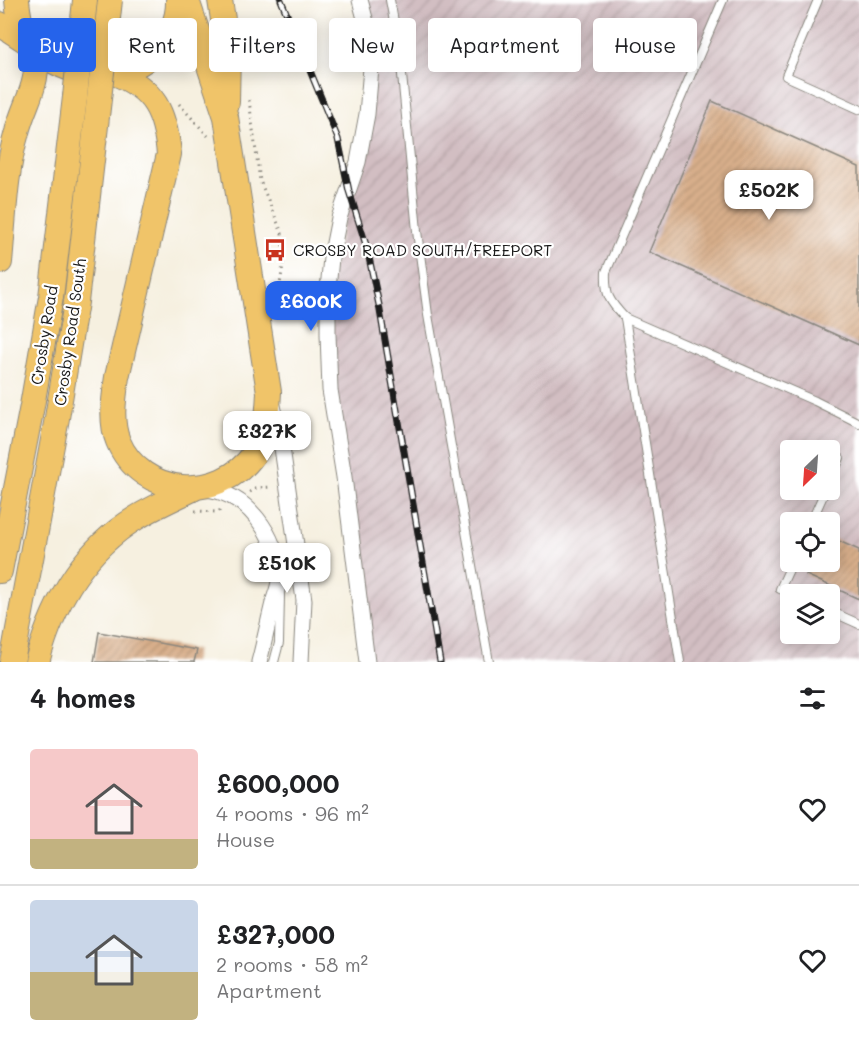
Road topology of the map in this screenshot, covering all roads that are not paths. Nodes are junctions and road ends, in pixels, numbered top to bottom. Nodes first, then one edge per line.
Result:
1 (17, 0) edge
2 (85, 0) edge
3 (110, 0) edge
4 (178, 0) edge
5 (187, 0) edge
6 (220, 0) edge
7 (360, 0) edge
8 (390, 0) edge
9 (723, 0) edge
10 (818, 0) edge
11 (19, 18) edge
12 (0, 24) edge
13 (18, 36) edge
14 (36, 72) edge
15 (83, 72) edge
16 (114, 73) junction
17 (859, 109) edge
18 (226, 117) junction
19 (3, 206) edge
20 (0, 262) edge
21 (625, 318) junction
22 (269, 392) junction
23 (859, 423) edge
24 (194, 496) junction
25 (0, 571) edge
26 (280, 579) junction
27 (840, 615) edge
28 (859, 624) edge
29 (12, 662) edge
30 (37, 662) edge
31 (259, 662) edge
32 (274, 662) edge
33 (301, 662) edge
34 (367, 662) edge
35 (489, 662) edge
36 (680, 662) edge

1 - 11 highway
2 - 25 highway, Crosby Road, bridge
3 - 29 highway, Crosby Road South, bridge
4 - 16 highway
5 - 18 highway
6 - 18 highway
7 - 34 street
8 - 35 lane
9 - 21 lane
10 - 17 lane
12 - 13 highway
14 - 19 highway
15 - 16 highway
16 - 24 highway
18 - 22 highway
19 - 20 highway
21 - 23 lane
21 - 36 lane
22 - 24 highway
22 - 33 street
24 - 26 street
24 - 30 highway
26 - 31 street
26 - 32 lane
27 - 28 lane

